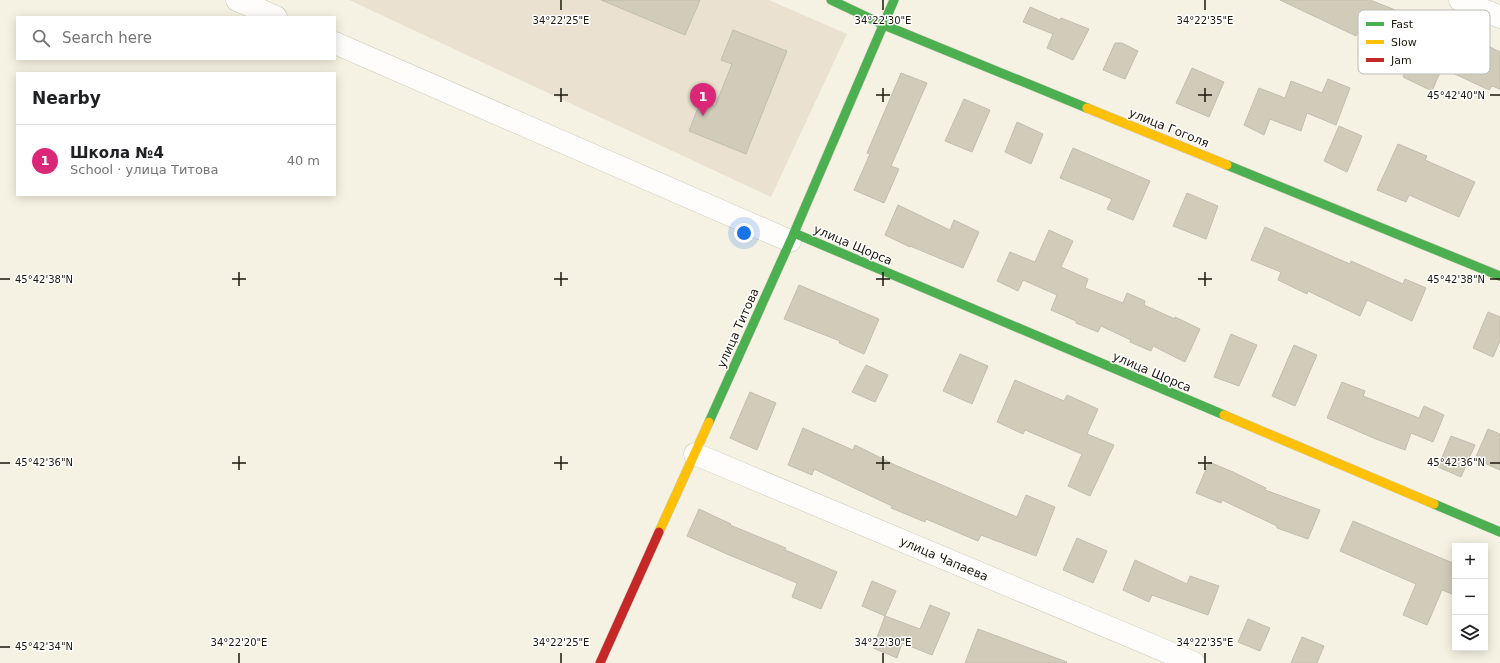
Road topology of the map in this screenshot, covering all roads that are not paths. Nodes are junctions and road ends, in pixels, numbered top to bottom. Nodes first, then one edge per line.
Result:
1 (236, 0) edge
2 (831, 0) edge
3 (894, 0) edge
4 (1460, 0) edge
5 (1484, 10) edge
6 (1490, 13) edge
7 (274, 16) edge
8 (1500, 17) edge
9 (884, 25) junction
10 (336, 43) edge
11 (792, 237) junction
12 (1500, 276) edge
13 (695, 454) junction
14 (1500, 532) edge
15 (600, 663) edge
16 (1194, 663) edge

1 - 7 street
2 - 9 street, улица Гоголя
3 - 9 street, улица Титова
4 - 5 street
6 - 8 street
9 - 11 street, улица Титова
9 - 12 street, улица Гоголя
10 - 11 street
11 - 13 street, улица Титова
11 - 14 street, улица Щорса
13 - 15 street, улица Титова
13 - 16 street, улица Чапаева

